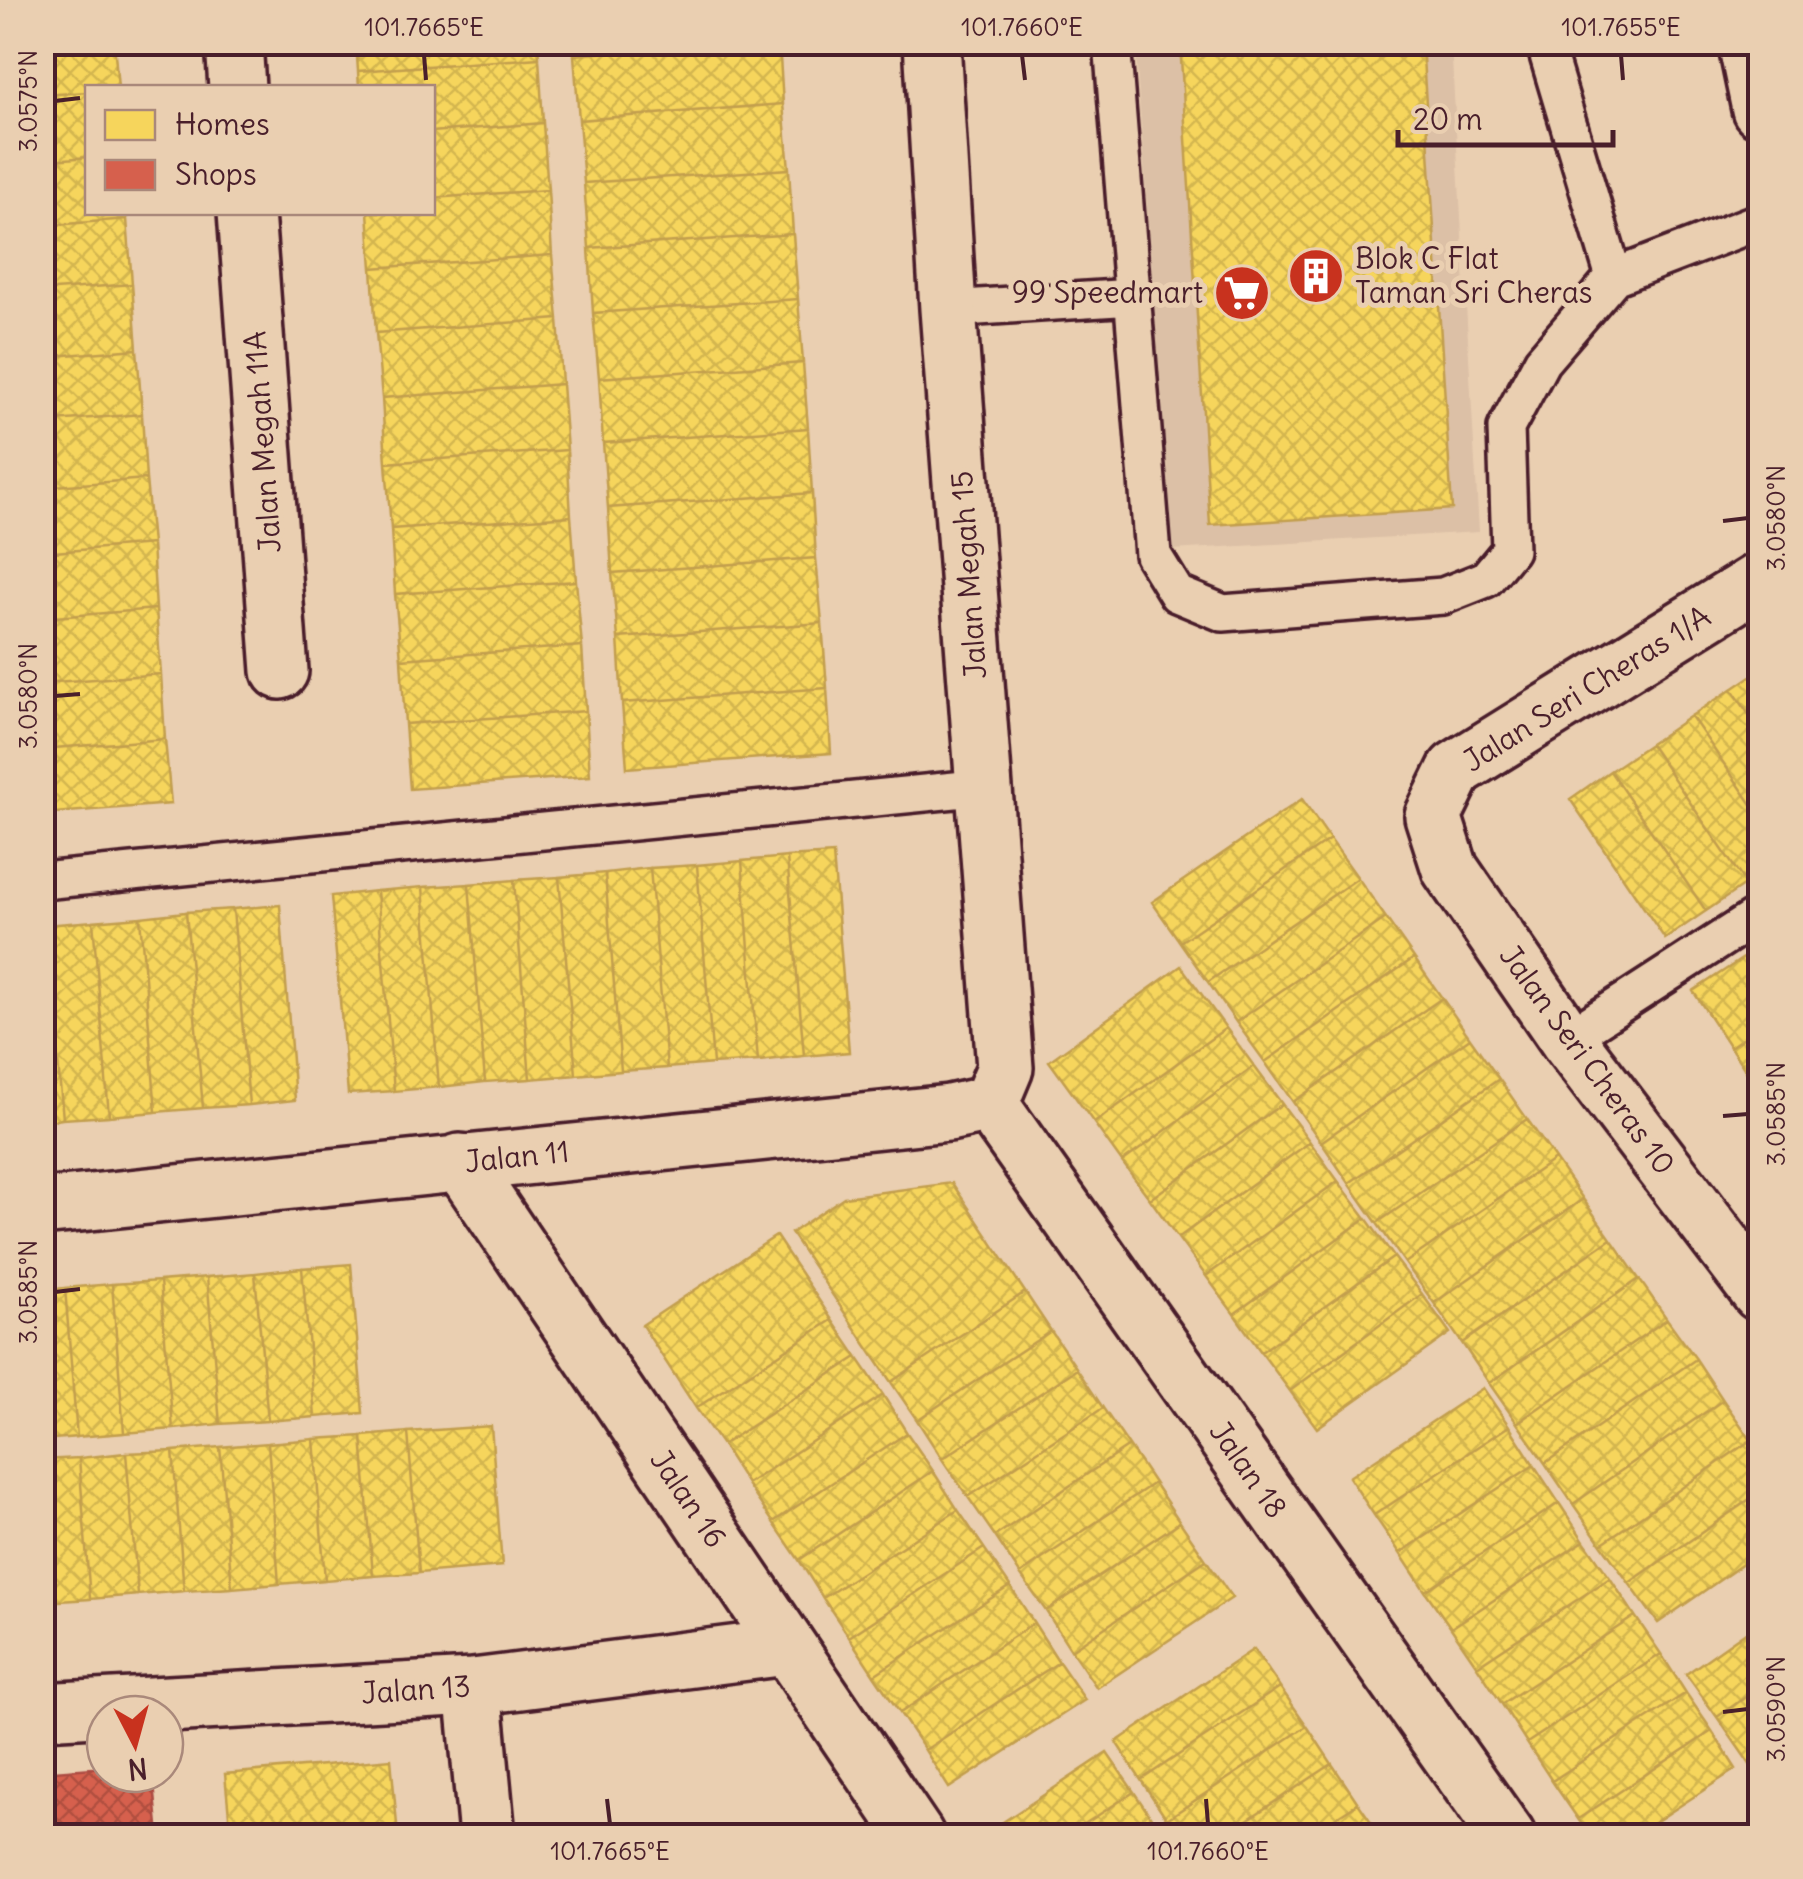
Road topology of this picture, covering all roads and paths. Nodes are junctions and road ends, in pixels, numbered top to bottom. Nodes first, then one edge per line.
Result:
1 (234, 42) edge
2 (932, 42) edge
3 (1112, 42) edge
4 (1544, 42) edge
5 (1746, 42) edge
6 (237, 85) edge
7 (1760, 109) edge
8 (246, 215) edge
9 (1760, 221) edge
10 (1614, 278) junction
11 (1133, 297) junction
12 (948, 310) junction
13 (1760, 580) edge
14 (280, 672) dead end
15 (986, 786) junction
16 (1432, 816) joint
17 (42, 880) edge
18 (1760, 914) edge
19 (1568, 1039) junction
20 (990, 1104) junction
21 (460, 1162) junction
22 (42, 1207) edge
23 (1760, 1293) edge
24 (787, 1647) junction
25 (473, 1687) junction
26 (42, 1712) edge
27 (487, 1836) edge
28 (916, 1836) edge
29 (1507, 1836) edge

1 - 6 street
2 - 12 street, Jalan Megah 15
3 - 11 lane
4 - 10 lane
5 - 7 street
8 - 14 street, Jalan Megah 11A
9 - 10 lane
10 - 11 lane
11 - 12 lane
12 - 15 street, Jalan Megah 15
13 - 16 street, Jalan Seri Cheras 1/A
15 - 17 lane
15 - 20 street, Jalan Megah 15
16 - 19 street, Jalan Seri Cheras 10
18 - 19 lane
19 - 23 street, Jalan Seri Cheras 10
20 - 21 street, Jalan 11
20 - 29 street, Jalan 18
21 - 22 street, Jalan 11
21 - 24 street, Jalan 16
24 - 25 street, Jalan 13
24 - 28 street, Jalan 16
25 - 26 street, Jalan 13
25 - 27 street

